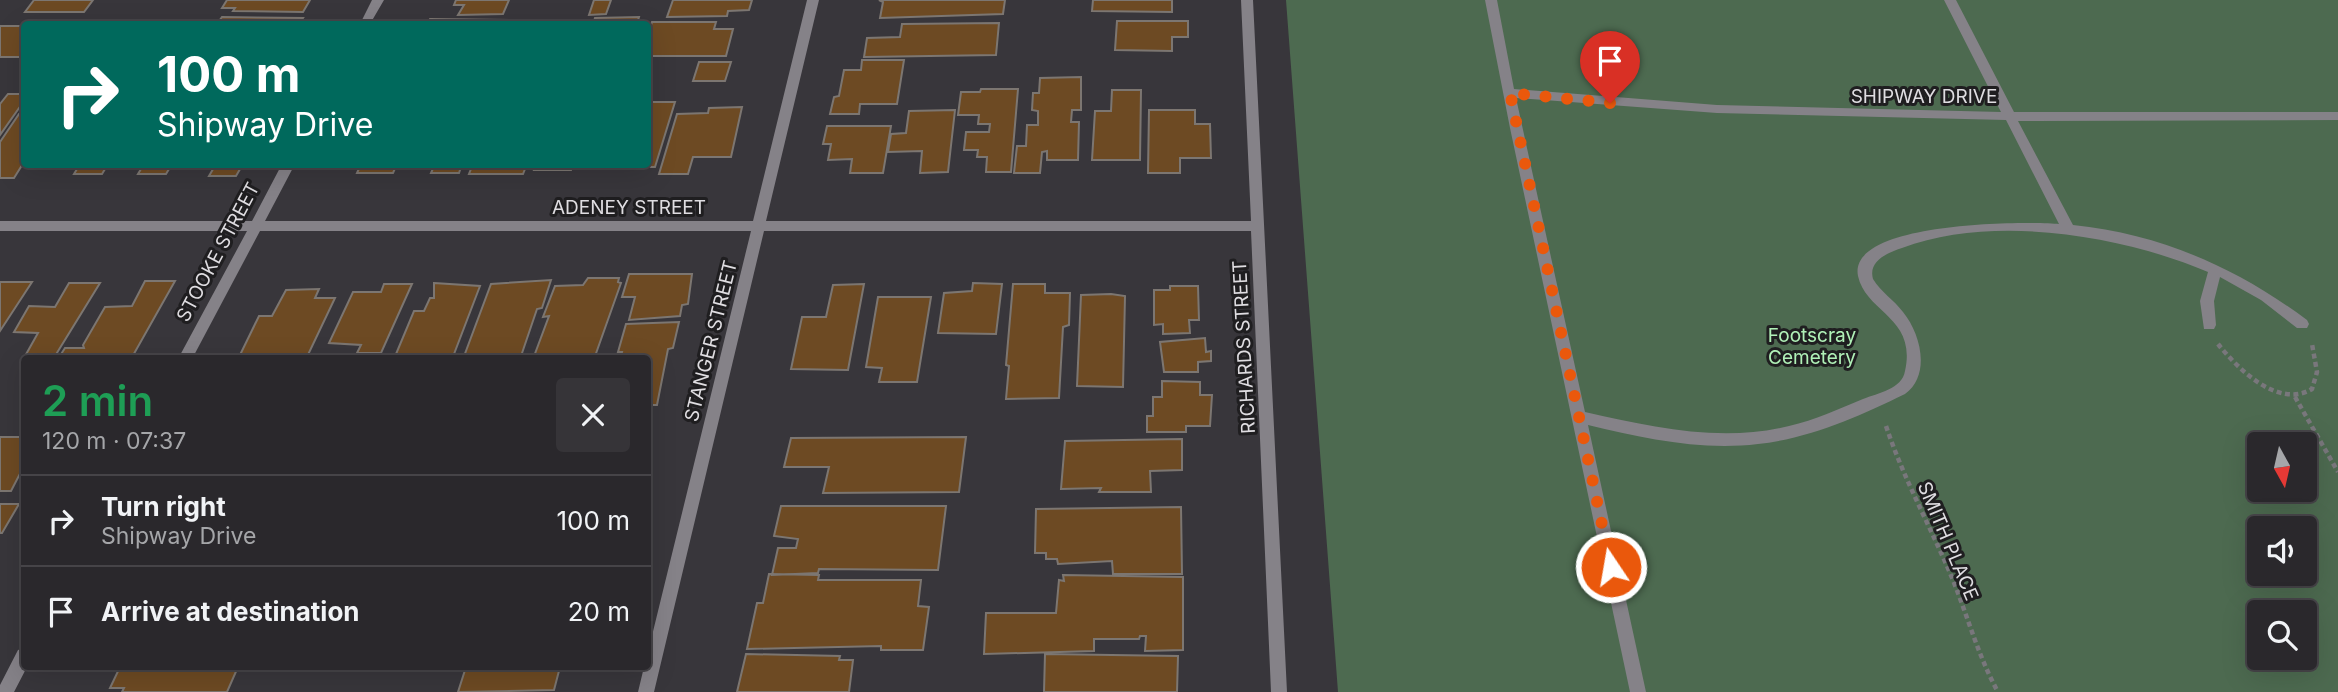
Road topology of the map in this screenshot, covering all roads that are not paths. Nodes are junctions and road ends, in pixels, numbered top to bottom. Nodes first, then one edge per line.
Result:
1 (378, 0) edge
2 (813, 0) edge
3 (1247, 0) edge
4 (1491, 0) edge
5 (1950, 0) edge
6 (367, 21) edge
7 (1510, 93) junction
8 (2010, 115) junction
9 (2338, 116) edge
10 (287, 168) edge
11 (0, 226) edge
12 (759, 226) junction
13 (1258, 226) junction
14 (256, 227) junction
15 (2067, 227) junction
16 (2215, 270) junction
17 (2209, 324) road end
18 (2302, 324) road end
19 (187, 355) edge
20 (1579, 417) junction
21 (21, 662) edge
22 (5, 692) edge
23 (646, 692) edge
24 (1279, 692) edge
25 (1638, 692) edge

1 - 6 street
2 - 12 street, STANGER STREET
3 - 13 street, RICHARDS STREET
4 - 7 street
5 - 8 street
7 - 8 street, SHIPWAY DRIVE
7 - 20 street
8 - 9 street, SHIPWAY DRIVE
8 - 15 street
10 - 14 street, STOOKE STREET
11 - 14 street, ADENEY STREET
12 - 13 street, ADENEY STREET
12 - 14 street, ADENEY STREET
12 - 23 street, STANGER STREET
13 - 24 street, RICHARDS STREET
14 - 19 street, STOOKE STREET
15 - 16 street
15 - 20 street
16 - 17 street
16 - 18 street
20 - 25 street
21 - 22 street

